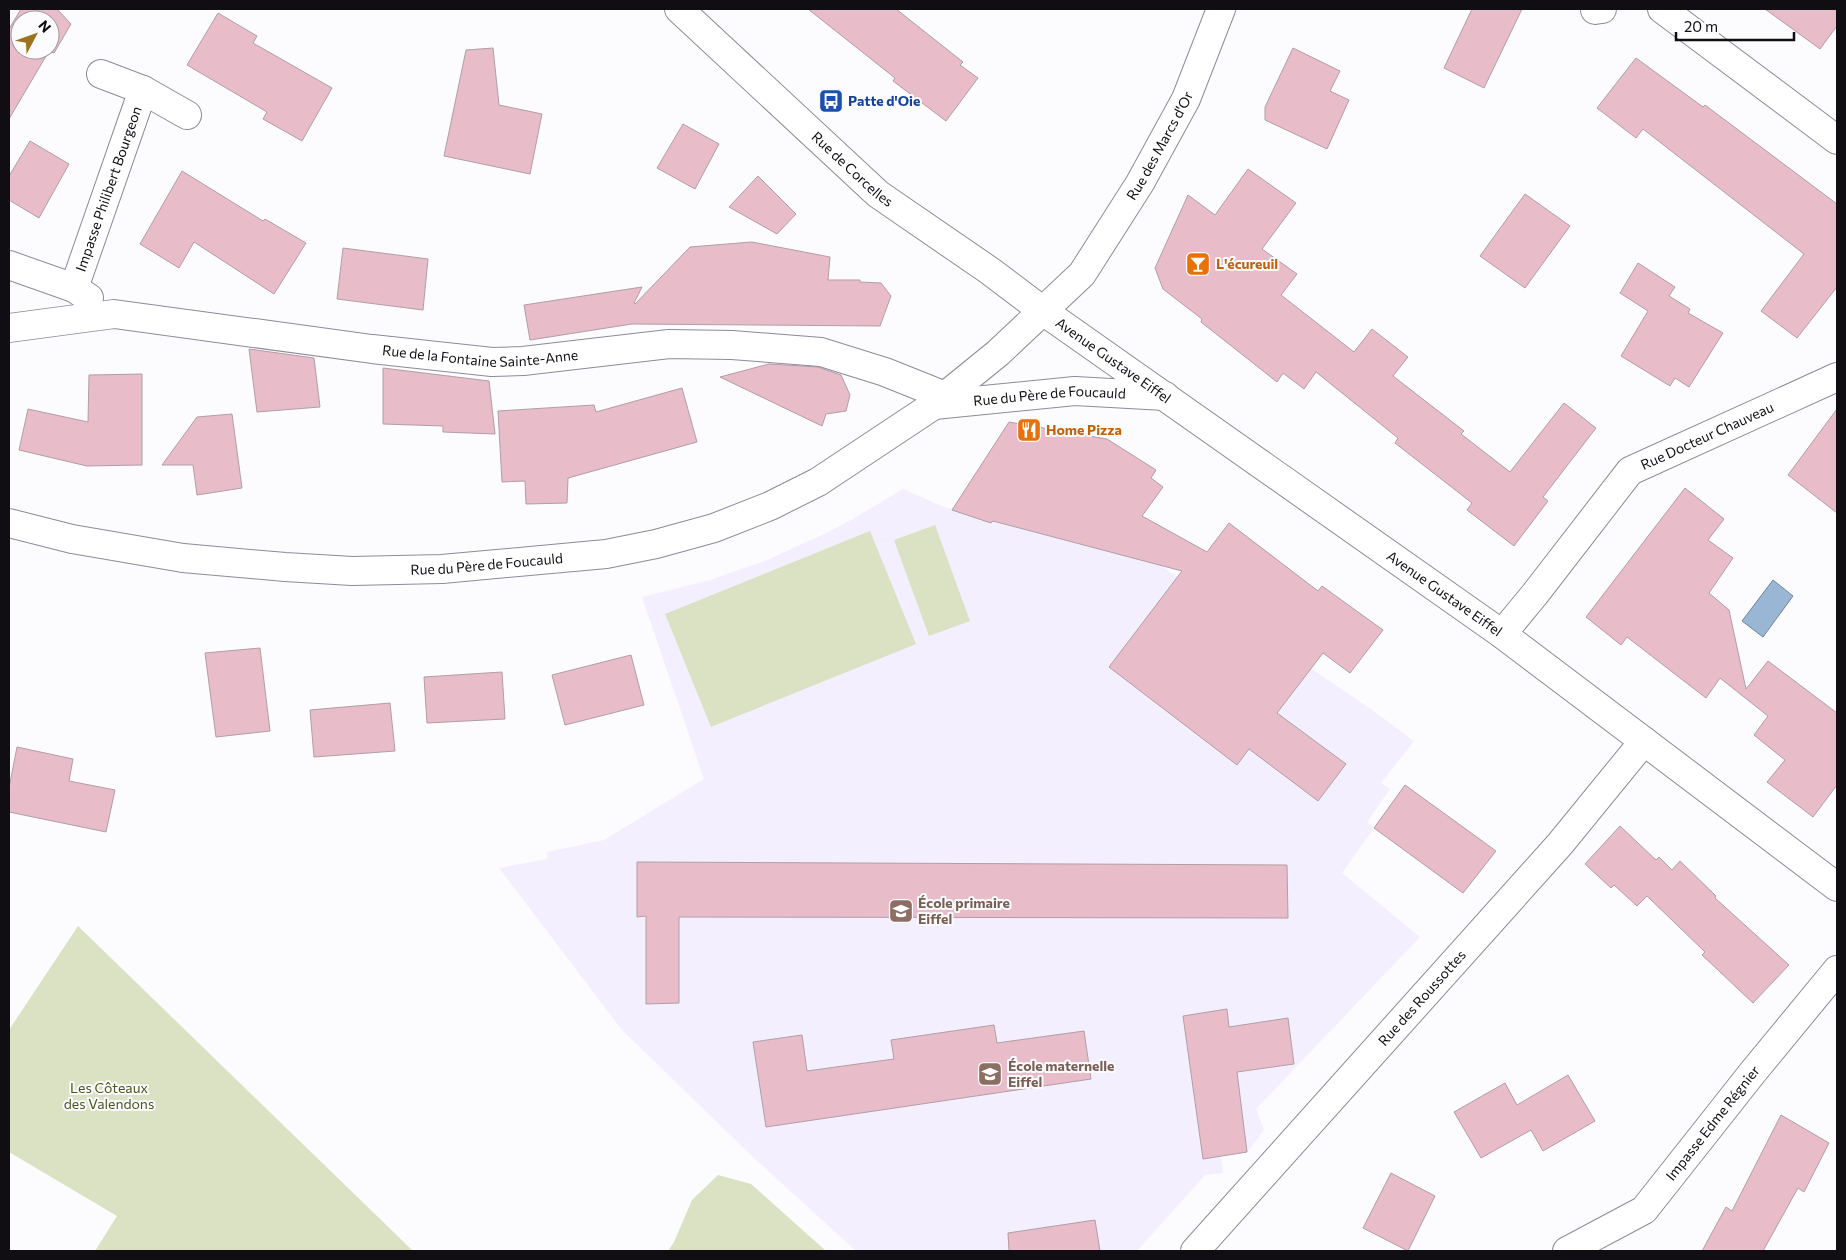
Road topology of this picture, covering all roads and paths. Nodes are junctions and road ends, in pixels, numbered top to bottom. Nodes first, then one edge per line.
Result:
1 (679, 9) edge
2 (1221, 9) edge
3 (1662, 9) edge
4 (102, 74) dead end
5 (143, 90) junction
6 (186, 114) dead end
7 (1837, 140) edge
8 (9, 265) edge
9 (74, 288) junction
10 (1043, 311) junction
11 (114, 314) junction
12 (9, 328) edge
13 (1837, 377) edge
14 (1165, 396) junction
15 (939, 400) junction
16 (9, 523) edge
17 (1502, 634) junction
18 (1644, 741) junction
19 (1837, 887) edge
20 (1837, 970) edge
21 (1194, 1251) edge
22 (1568, 1251) edge

1 - 10 street, Rue de Corcelles
2 - 10 street, Rue des Marcs d'Or
3 - 7 street
4 - 5 street, Impasse Philibert Bourgeon
5 - 6 street, Impasse Philibert Bourgeon
5 - 9 street, Impasse Philibert Bourgeon
8 - 9 street
9 - 11 street
10 - 14 street, Avenue Gustave Eiffel
10 - 15 street, Rue du Père de Foucauld
11 - 12 street, Rue de la Fontaine Sainte-Anne
11 - 15 street, Rue de la Fontaine Sainte-Anne
13 - 17 street, Rue Docteur Chauveau
14 - 15 street, Rue du Père de Foucauld
14 - 17 street, Avenue Gustave Eiffel
15 - 16 street, Rue du Père de Foucauld
17 - 18 street, Avenue Gustave Eiffel
18 - 19 street, Avenue Gustave Eiffel
18 - 21 street, Rue des Roussottes
20 - 22 street, Impasse Edme Régnier

